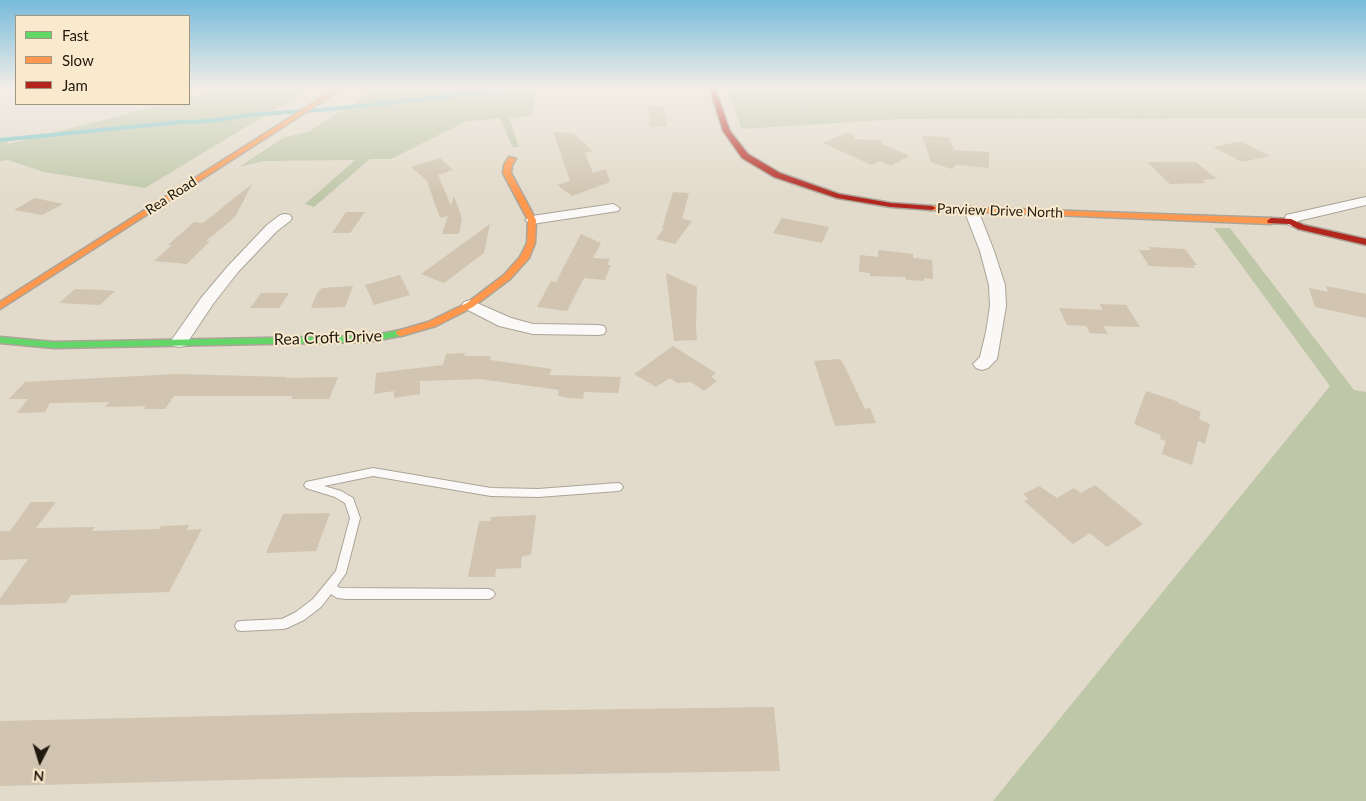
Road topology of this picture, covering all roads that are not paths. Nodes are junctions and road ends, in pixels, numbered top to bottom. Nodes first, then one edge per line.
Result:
1 (277, 124) edge
2 (724, 124) edge
3 (264, 133) junction
4 (512, 159) dead end
5 (1366, 201) edge
6 (613, 208) dead end
7 (971, 210) junction
8 (286, 218) dead end
9 (532, 220) junction
10 (1292, 223) junction
11 (1366, 242) edge
12 (0, 294) edge
13 (470, 305) junction
14 (0, 306) edge
15 (598, 330) dead end
16 (0, 340) edge
17 (179, 342) junction
18 (982, 364) dead end
19 (618, 487) dead end
20 (331, 587) junction
21 (490, 594) dead end
22 (241, 626) dead end

1 - 3 street, Rea Road
2 - 7 street, Parview Drive North
3 - 12 street, Rea Road
3 - 14 street, Rea Road
4 - 9 street
5 - 10 street, Parview Drive North
6 - 9 street
7 - 10 street, Parview Drive North
7 - 18 street
8 - 17 street
9 - 13 street, Rea Croft Drive
10 - 11 street, Parview Drive North
13 - 15 street
13 - 17 street, Rea Croft Drive
16 - 17 street, Rea Croft Drive
19 - 20 lane
20 - 21 lane
20 - 22 lane

